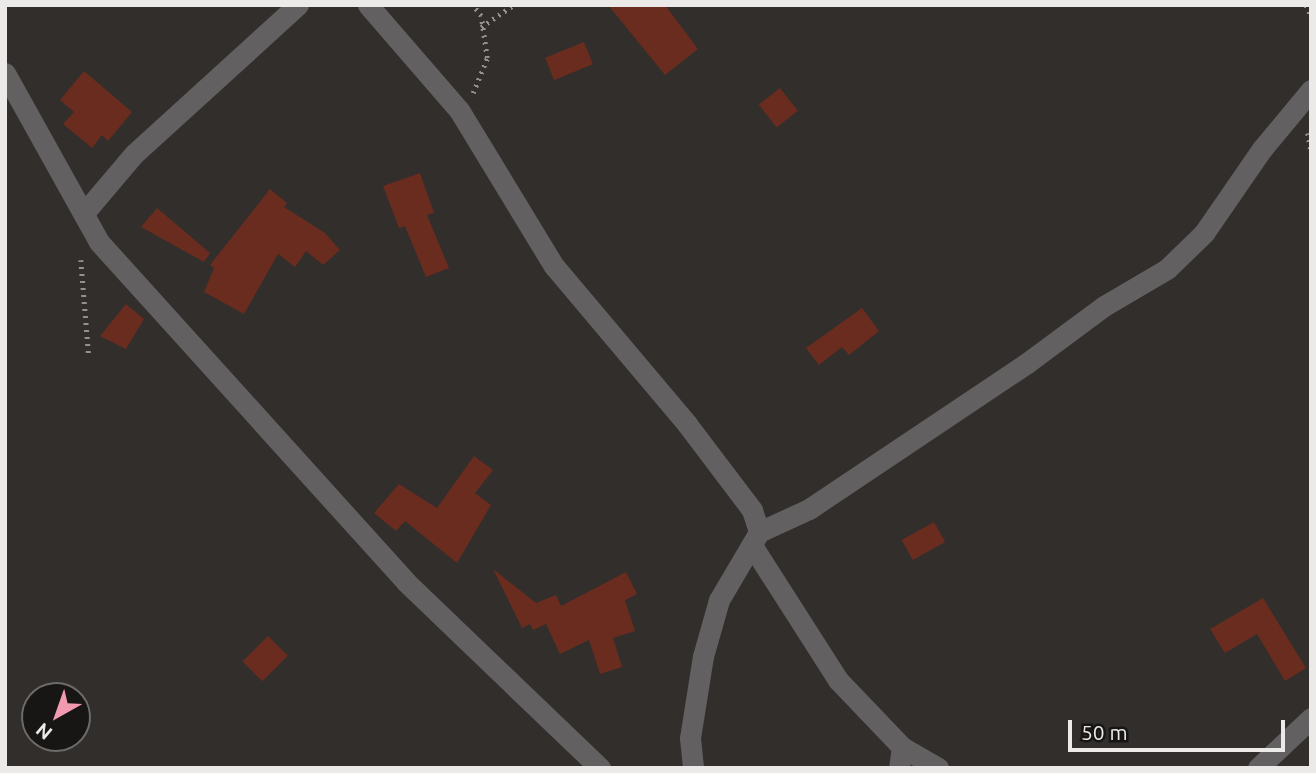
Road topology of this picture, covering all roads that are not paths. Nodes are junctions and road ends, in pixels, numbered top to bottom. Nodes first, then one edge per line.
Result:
1 (298, 5) edge
2 (368, 5) edge
3 (5, 73) edge
4 (1311, 90) edge
5 (84, 213) junction
6 (756, 539) junction
7 (1311, 718) edge
8 (900, 757) edge
9 (600, 768) edge
10 (693, 768) edge
11 (938, 768) edge
12 (1258, 768) edge

1 - 5 street
2 - 6 street
3 - 5 street
4 - 6 street
5 - 9 street
6 - 8 street
6 - 10 street
7 - 12 street
8 - 11 street

